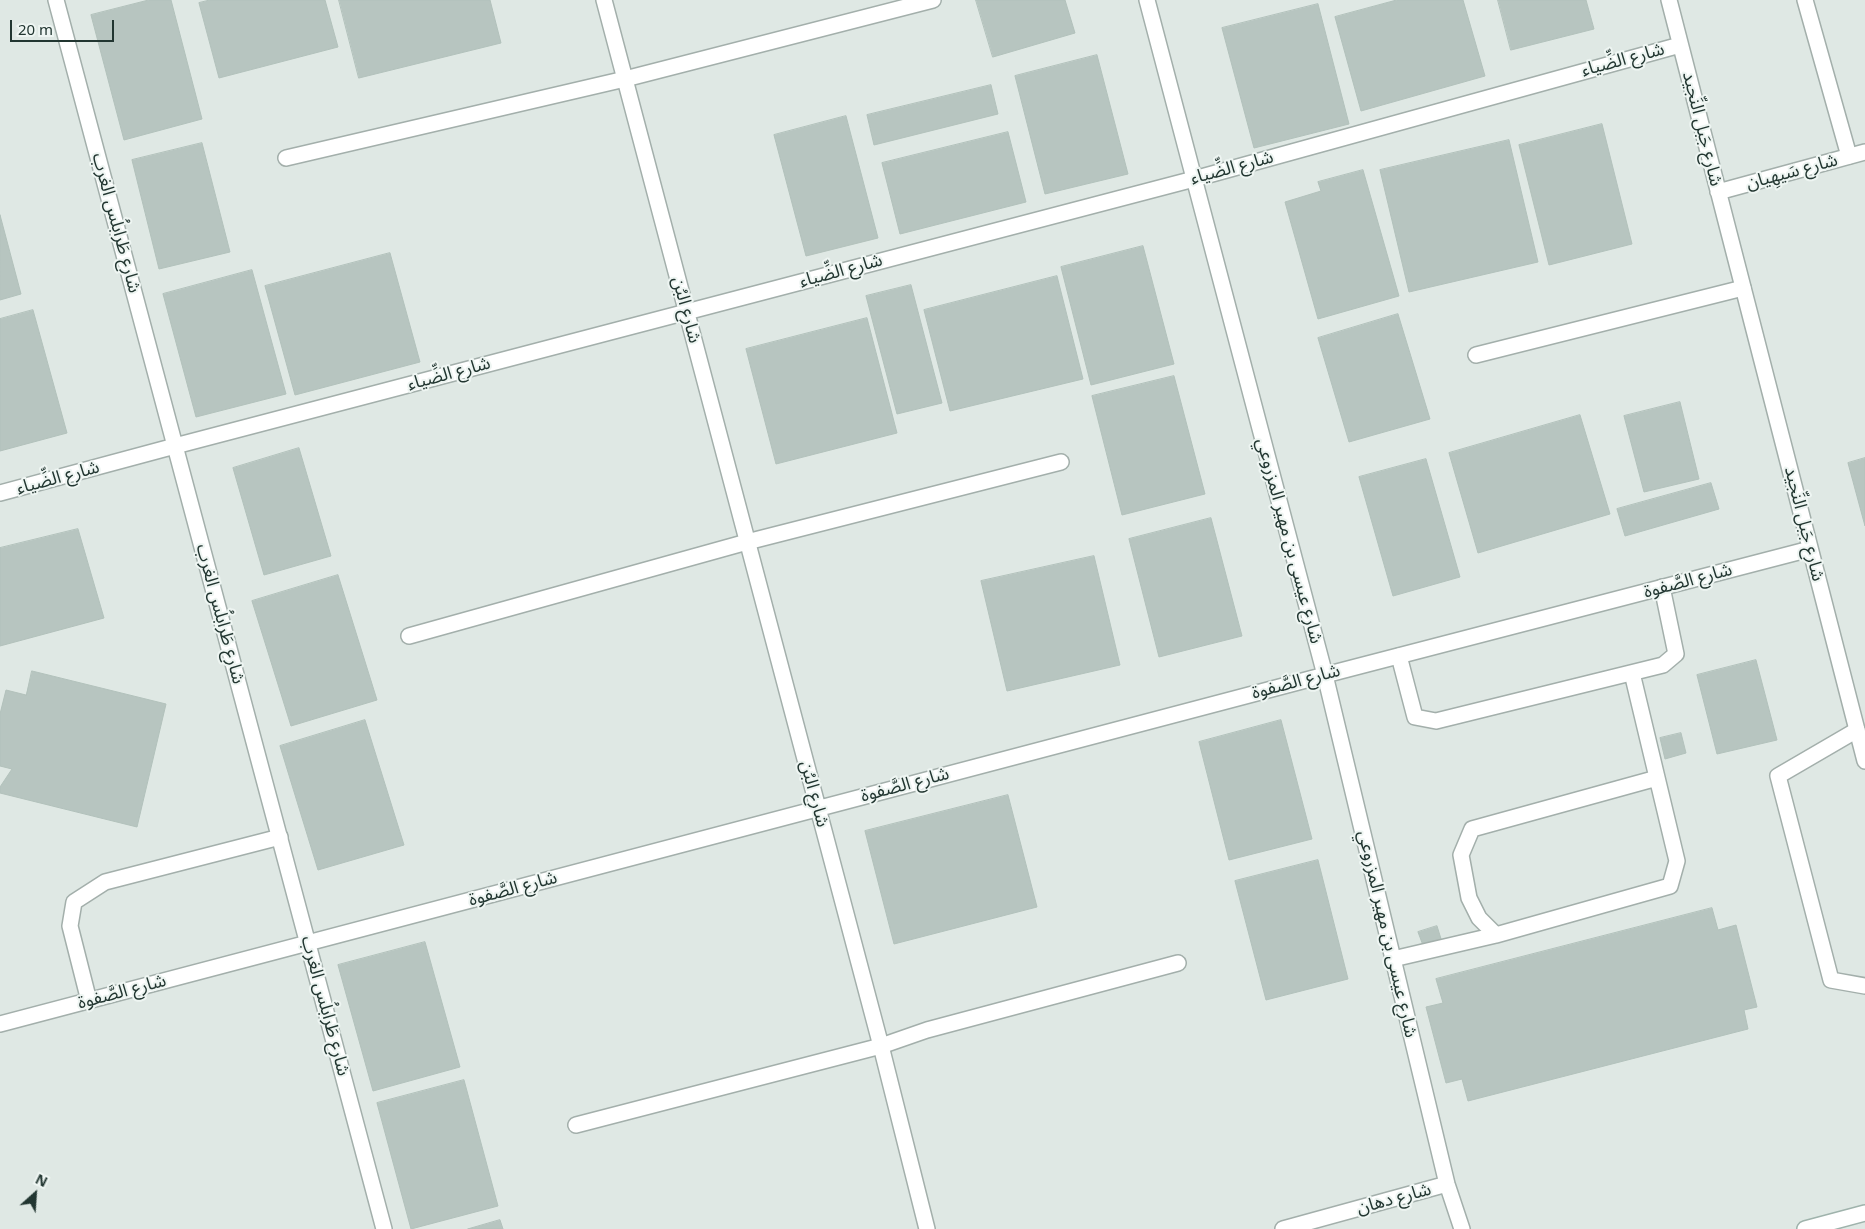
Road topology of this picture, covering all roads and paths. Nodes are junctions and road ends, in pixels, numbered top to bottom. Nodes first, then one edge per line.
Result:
1 (56, 0) edge
2 (604, 0) edge
3 (933, 0) edge
4 (1147, 0) edge
5 (1669, 0) edge
6 (1805, 0) edge
7 (1680, 45) junction
8 (625, 79) junction
9 (1865, 152) edge
10 (1849, 156) junction
11 (286, 158) dead end
12 (1194, 179) junction
13 (1718, 192) junction
14 (1743, 288) junction
15 (686, 312) junction
16 (1476, 354) dead end
17 (175, 446) junction
18 (1061, 462) dead end
19 (0, 494) edge
20 (747, 542) junction
21 (1810, 549) junction
22 (1662, 587) junction
23 (409, 636) dead end
24 (1399, 656) junction
25 (1632, 673) junction
26 (1325, 675) junction
27 (1857, 730) junction
28 (1865, 761) edge
29 (1657, 778) junction
30 (818, 808) junction
31 (280, 837) junction
32 (1496, 935) junction
33 (308, 943) junction
34 (1393, 959) junction
35 (1178, 963) dead end
36 (1865, 986) edge
37 (89, 1001) junction
38 (0, 1024) edge
39 (881, 1046) junction
40 (576, 1125) dead end
41 (1447, 1184) junction
42 (1865, 1213) edge
43 (384, 1229) edge
44 (927, 1229) edge
45 (1283, 1229) edge
46 (1462, 1229) edge
47 (1805, 1229) edge

1 - 17 street, شارع طَرابلُس الغرب
2 - 8 street, شارع البُن
3 - 8 street
4 - 12 street, شارع عيسى بن مهير المزروعي
5 - 7 street, شارع جَبل النِّجيد
6 - 10 street
7 - 12 street, شارع الضِّياء
7 - 13 street, شارع جَبل النِّجيد
8 - 11 street
8 - 15 street, شارع البُن
9 - 10 street, شارع سَيهِيان
10 - 13 street, شارع سَيهِيان
12 - 15 street, شارع الضِّياء
12 - 26 street, شارع عيسى بن مهير المزروعي
13 - 14 street, شارع جَبل النِّجيد
14 - 16 street
14 - 21 street, شارع جَبل النِّجيد
15 - 17 street, شارع الضِّياء
15 - 20 street, شارع البُن
17 - 19 street, شارع الضِّياء
17 - 31 street, شارع طَرابلُس الغرب
18 - 20 street
20 - 23 street
20 - 30 street, شارع البُن
21 - 22 street, شارع الصَّفوة
21 - 27 street, شارع جَبل النِّجيد
22 - 24 street, شارع الصَّفوة
22 - 25 street
24 - 25 street
24 - 26 street, شارع الصَّفوة
25 - 29 street
26 - 30 street, شارع الصَّفوة
26 - 34 street, شارع عيسى بن مهير المزروعي
27 - 28 street, شارع جَبل النِّجيد
27 - 36 street
29 - 32 street
29 - 32 street
30 - 33 street, شارع الصَّفوة
30 - 39 street, شارع البُن
31 - 33 street, شارع طَرابلُس الغرب
31 - 37 street
32 - 34 street
33 - 37 street, شارع الصَّفوة
33 - 43 street, شارع طَرابلُس الغرب
34 - 41 street, شارع عيسى بن مهير المزروعي
35 - 39 street
37 - 38 street, شارع الصَّفوة
39 - 40 street
39 - 44 street, شارع البُن
41 - 45 street, شارع دهان
41 - 46 street, شارع عيسى بن مهير المزروعي
42 - 47 street

